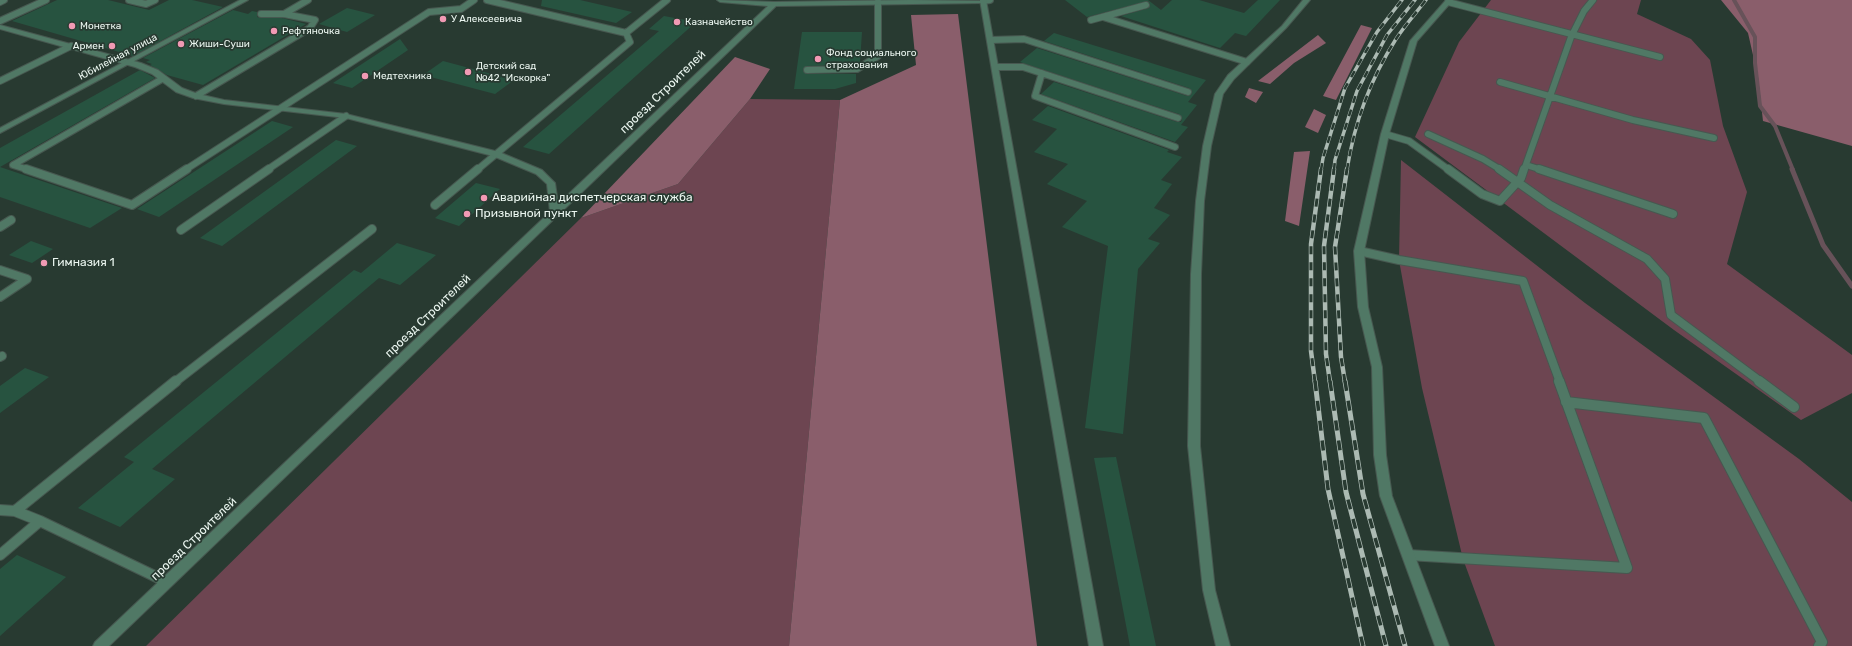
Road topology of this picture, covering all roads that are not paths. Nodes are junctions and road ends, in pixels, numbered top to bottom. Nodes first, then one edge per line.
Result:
1 (4, 0) edge
2 (46, 0) edge
3 (129, 0) edge
4 (155, 0) edge
5 (245, 0) edge
6 (308, 0) edge
7 (472, 0) edge
8 (487, 0) edge
9 (667, 0) edge
10 (724, 0) edge
11 (985, 0) edge
12 (1307, 0) edge
13 (1593, 0) edge
14 (868, 1) edge
15 (1449, 1) edge
16 (0, 2) edge
17 (878, 2) junction
18 (774, 4) junction
19 (1146, 5) dead end
20 (261, 14) dead end
21 (284, 14) junction
22 (1103, 17) junction
23 (1091, 20) dead end
24 (0, 22) edge
25 (0, 27) edge
26 (626, 33) junction
27 (1573, 34) junction
28 (990, 40) junction
29 (71, 46) junction
30 (1660, 56) dead end
31 (129, 62) junction
32 (1247, 62) junction
33 (995, 67) junction
34 (807, 70) dead end
35 (1042, 73) junction
36 (162, 79) junction
37 (0, 81) edge
38 (1500, 82) dead end
39 (1188, 92) dead end
40 (196, 96) junction
41 (1550, 96) junction
42 (282, 108) junction
43 (346, 116) junction
44 (1178, 118) dead end
45 (0, 131) edge
46 (1384, 134) junction
47 (1428, 134) dead end
48 (1714, 138) dead end
49 (1175, 147) dead end
50 (496, 154) junction
51 (1526, 165) junction
52 (1518, 181) junction
53 (435, 205) dead end
54 (555, 213) junction
55 (1674, 214) dead end
56 (11, 220) dead end
57 (0, 227) edge
58 (372, 229) dead end
59 (181, 230) dead end
60 (1360, 251) junction
61 (0, 270) edge
62 (0, 298) edge
63 (1566, 402) junction
64 (1794, 407) dead end
65 (0, 510) edge
66 (15, 511) junction
67 (40, 521) junction
68 (0, 555) edge
69 (1408, 555) junction
70 (167, 582) junction
71 (100, 646) edge
72 (1096, 646) edge
73 (1222, 646) edge
74 (1442, 646) edge
75 (1819, 646) edge

1 - 16 lane
2 - 24 lane
3 - 4 lane
5 - 31 street, Юбилейная улица
6 - 21 lane
7 - 42 lane
8 - 26 lane
9 - 26 lane
10 - 18 street
11 - 17 street
11 - 28 street
12 - 32 street
13 - 27 lane
14 - 17 street
14 - 18 street
15 - 27 lane
15 - 46 street
17 - 34 lane
18 - 54 street, проезд Строителей
19 - 22 lane
20 - 21 lane
21 - 40 lane
22 - 23 lane
22 - 32 lane
25 - 29 street
26 - 50 lane
27 - 30 lane
27 - 41 lane
28 - 33 street
28 - 39 lane
29 - 31 street
29 - 37 lane
31 - 36 street
31 - 45 street, Юбилейная улица
32 - 73 street
33 - 35 lane
33 - 72 street
35 - 44 lane
35 - 49 lane
36 - 40 street
36 - 42 lane
38 - 41 lane
40 - 42 street
41 - 48 lane
41 - 51 lane
42 - 43 street
43 - 50 street
43 - 59 lane
46 - 52 lane
46 - 60 street
47 - 52 lane
50 - 53 lane
50 - 54 street
51 - 52 lane
51 - 55 lane
52 - 64 lane
54 - 70 street, проезд Строителей
56 - 57 lane
58 - 66 lane
60 - 63 lane
60 - 69 street
61 - 62 lane
63 - 69 lane
63 - 75 lane
65 - 66 lane
66 - 67 lane
67 - 68 lane
67 - 70 lane
69 - 74 street
70 - 71 street, проезд Строителей

